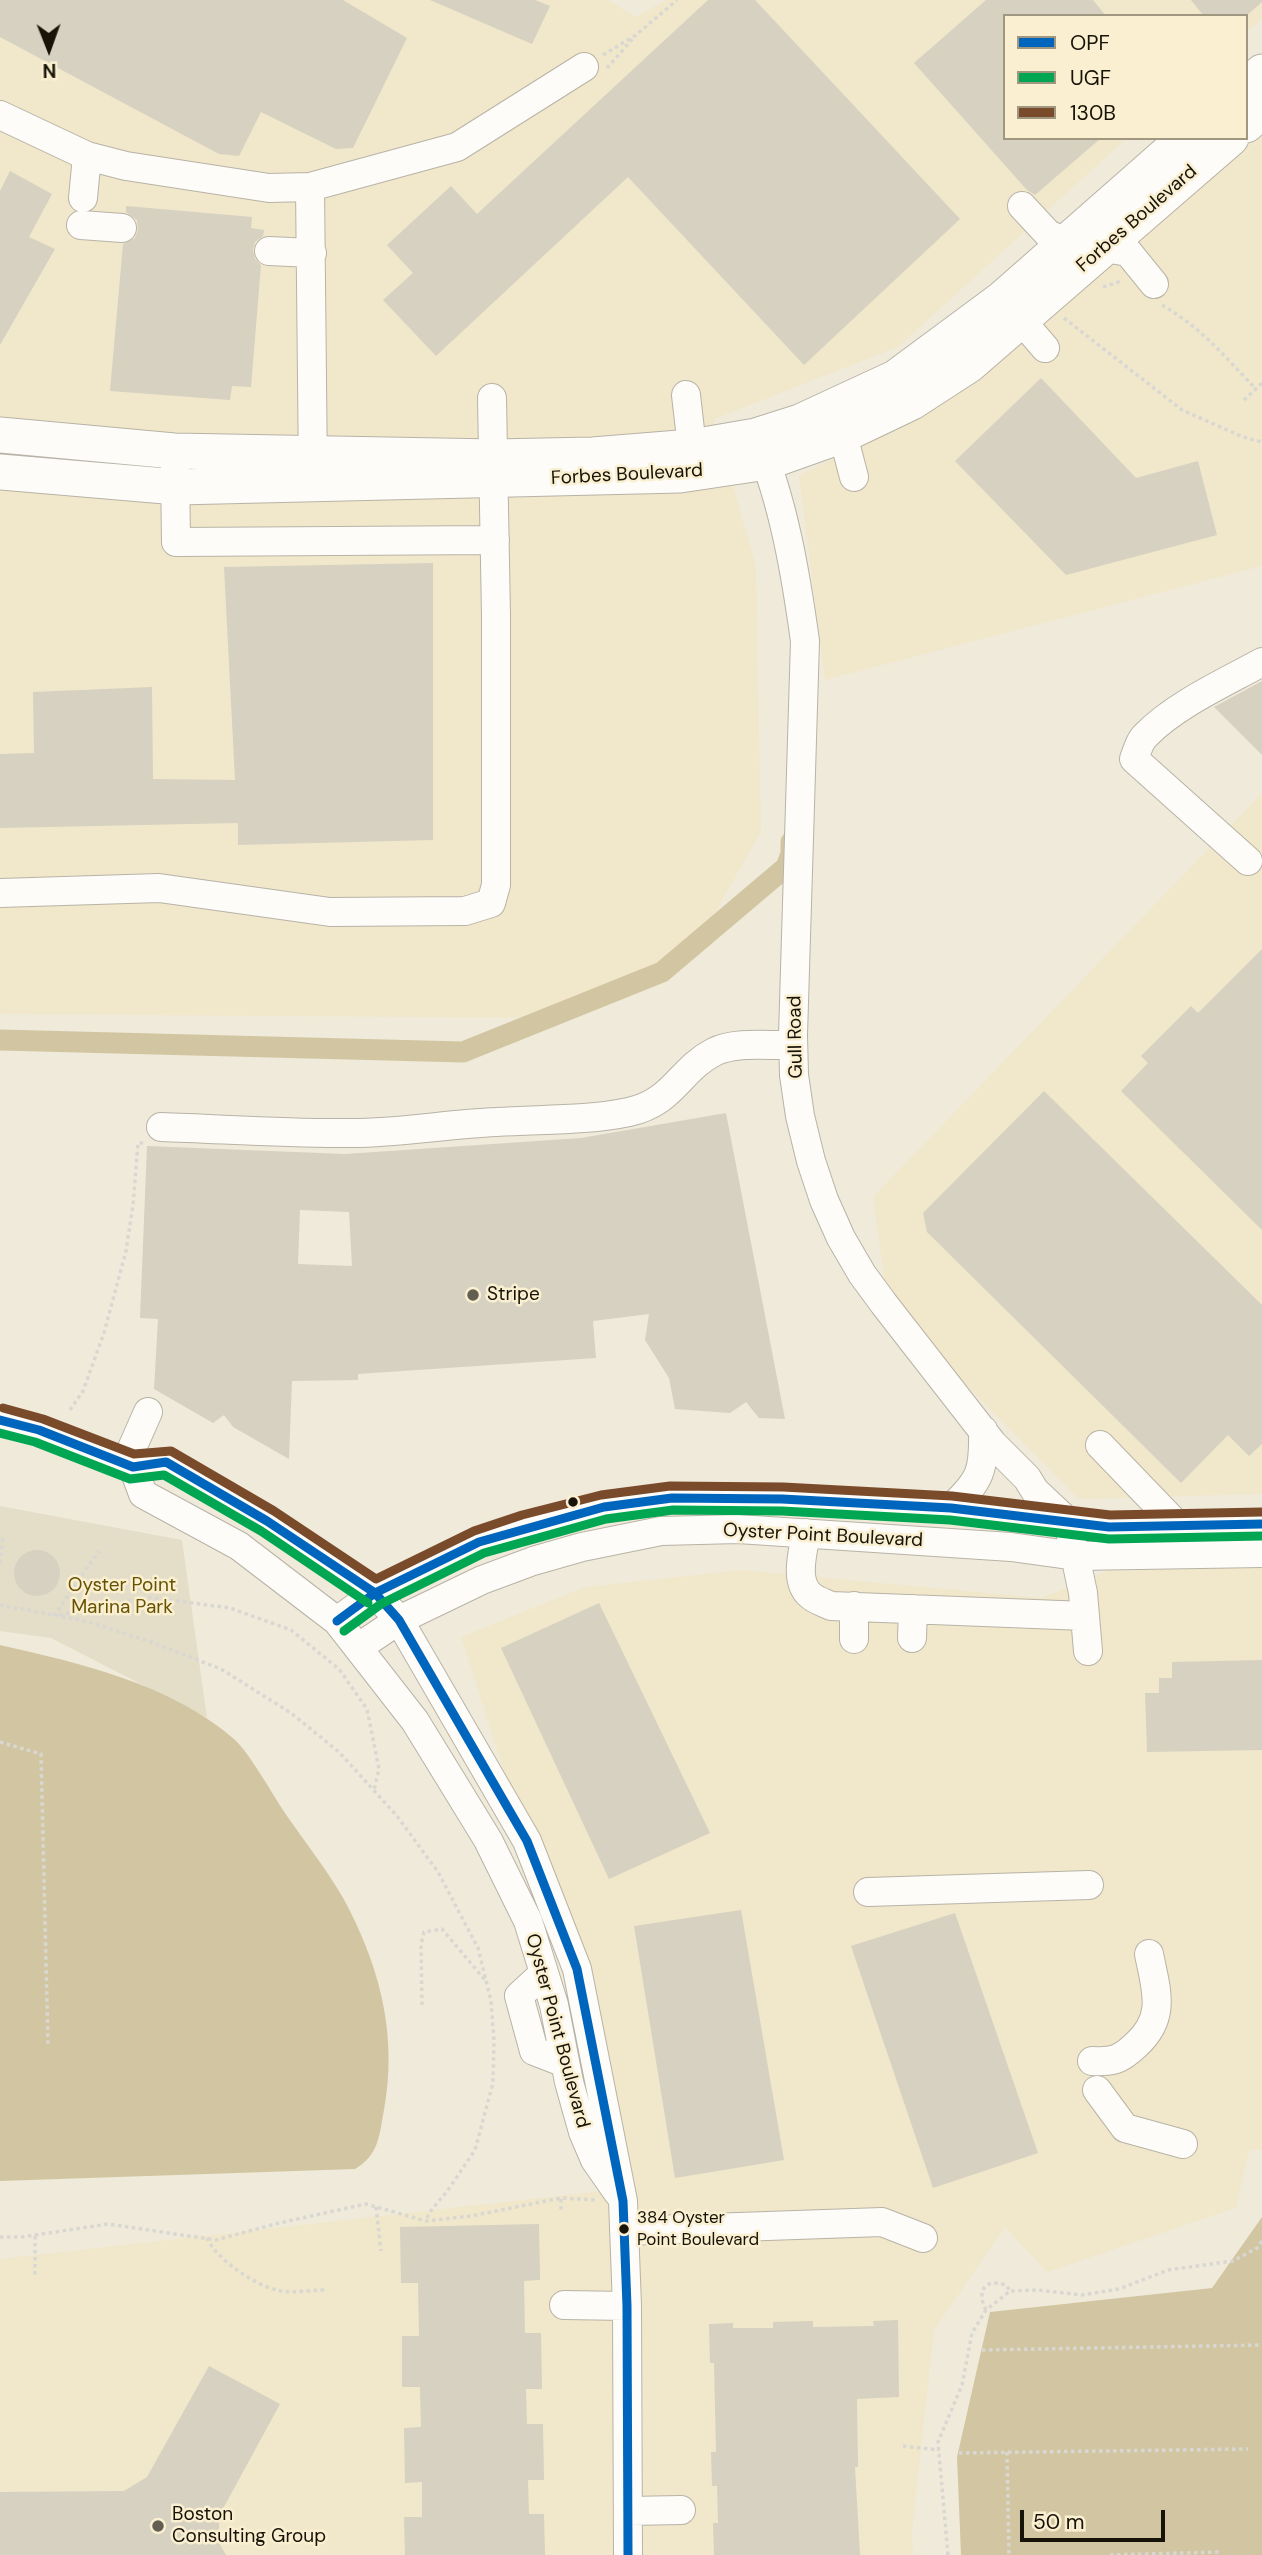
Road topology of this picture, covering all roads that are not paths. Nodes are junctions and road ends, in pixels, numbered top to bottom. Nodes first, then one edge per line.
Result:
1 (584, 67) road end
2 (1262, 72) edge
3 (1252, 108) edge
4 (0, 116) edge
5 (1183, 140) edge
6 (1229, 140) edge
7 (87, 156) junction
8 (310, 187) junction
9 (1021, 206) dead end
10 (122, 228) dead end
11 (1066, 242) junction
12 (1103, 248) junction
13 (269, 251) dead end
14 (312, 253) junction
15 (1156, 293) road end
16 (1025, 325) junction
17 (686, 395) dead end
18 (492, 398) dead end
19 (909, 399) junction
20 (0, 435) edge
21 (843, 435) junction
22 (692, 447) junction
23 (761, 449) junction
24 (174, 451) junction
25 (592, 467) junction
26 (313, 468) junction
27 (494, 469) junction
28 (0, 472) edge
29 (854, 477) dead end
30 (177, 488) junction
31 (495, 540) junction
32 (1262, 662) edge
33 (1248, 861) dead end
34 (0, 894) edge
35 (793, 1045) junction
36 (161, 1127) road end
37 (148, 1412) dead end
38 (0, 1420) edge
39 (983, 1430) junction
40 (1100, 1445) dead end
41 (129, 1466) junction
42 (951, 1508) junction
43 (1068, 1522) junction
44 (1262, 1524) edge
45 (1178, 1525) junction
46 (806, 1533) junction
47 (1262, 1553) edge
48 (1076, 1556) junction
49 (375, 1593) junction
50 (854, 1606) junction
51 (913, 1609) junction
52 (1085, 1616) junction
53 (398, 1620) junction
54 (337, 1621) junction
55 (912, 1638) dead end
56 (854, 1639) dead end
57 (359, 1647) junction
58 (1088, 1651) dead end
59 (1089, 1885) dead end
60 (868, 1892) dead end
61 (559, 1923) junction
62 (531, 1933) junction
63 (1149, 1954) dead end
64 (1092, 2061) dead end
65 (1097, 2090) dead end
66 (1183, 2144) dead end
67 (624, 2201) junction
68 (624, 2231) junction
69 (923, 2238) dead end
70 (564, 2305) dead end
71 (627, 2306) junction
72 (681, 2510) dead end
73 (629, 2511) junction
74 (628, 2555) edge

1 - 8 street
2 - 3 main road
4 - 7 street
5 - 11 main road, Forbes Boulevard
6 - 12 main road, Forbes Boulevard
7 - 8 street
7 - 10 street
8 - 14 street
9 - 11 street
11 - 12 street
11 - 16 main road, Forbes Boulevard
12 - 15 street
12 - 16 main road, Forbes Boulevard
13 - 14 street
14 - 26 street
16 - 19 main road, Forbes Boulevard
17 - 22 street
18 - 27 street
19 - 21 main road, Forbes Boulevard
19 - 23 main road, Forbes Boulevard
20 - 24 main road, Forbes Boulevard
21 - 23 main road, Forbes Boulevard
21 - 29 street
22 - 23 main road, Forbes Boulevard
22 - 25 main road, Forbes Boulevard
23 - 25 main road, Forbes Boulevard
23 - 35 street, Gull Road
24 - 26 main road, Forbes Boulevard
24 - 30 street
25 - 27 main road, Forbes Boulevard
26 - 27 main road, Forbes Boulevard
26 - 30 main road, Forbes Boulevard
27 - 31 street
28 - 30 main road, Forbes Boulevard
30 - 31 street
31 - 34 street
32 - 33 street
35 - 36 street
35 - 39 street, Gull Road
37 - 41 street
38 - 41 street, Oyster Point Boulevard
39 - 42 street
39 - 43 street, Gull Road
40 - 45 street
41 - 49 street, Oyster Point Boulevard
41 - 54 street, Oyster Point Boulevard
42 - 43 street, Oyster Point Boulevard
42 - 49 street, Oyster Point Boulevard
43 - 45 street, Oyster Point Boulevard
43 - 48 street
44 - 45 street, Oyster Point Boulevard
46 - 48 street, Oyster Point Boulevard
46 - 50 street
46 - 53 street, Oyster Point Boulevard
47 - 48 street, Oyster Point Boulevard
48 - 52 street
49 - 53 street, Oyster Point Boulevard
49 - 54 street, Oyster Point Boulevard
50 - 51 street
50 - 56 street
51 - 52 street
51 - 55 street
52 - 58 street
53 - 57 street, Oyster Point Boulevard
53 - 61 street, Oyster Point Boulevard
54 - 57 street, Oyster Point Boulevard
57 - 62 street, Oyster Point Boulevard
59 - 60 street
61 - 62 street
61 - 67 street, Oyster Point Boulevard
62 - 67 street, Oyster Point Boulevard
63 - 64 street
65 - 66 street
67 - 68 street, Oyster Point Boulevard
68 - 69 street
68 - 71 street, Oyster Point Boulevard
70 - 71 street
71 - 73 street, Oyster Point Boulevard
72 - 73 street
73 - 74 street, Oyster Point Boulevard

